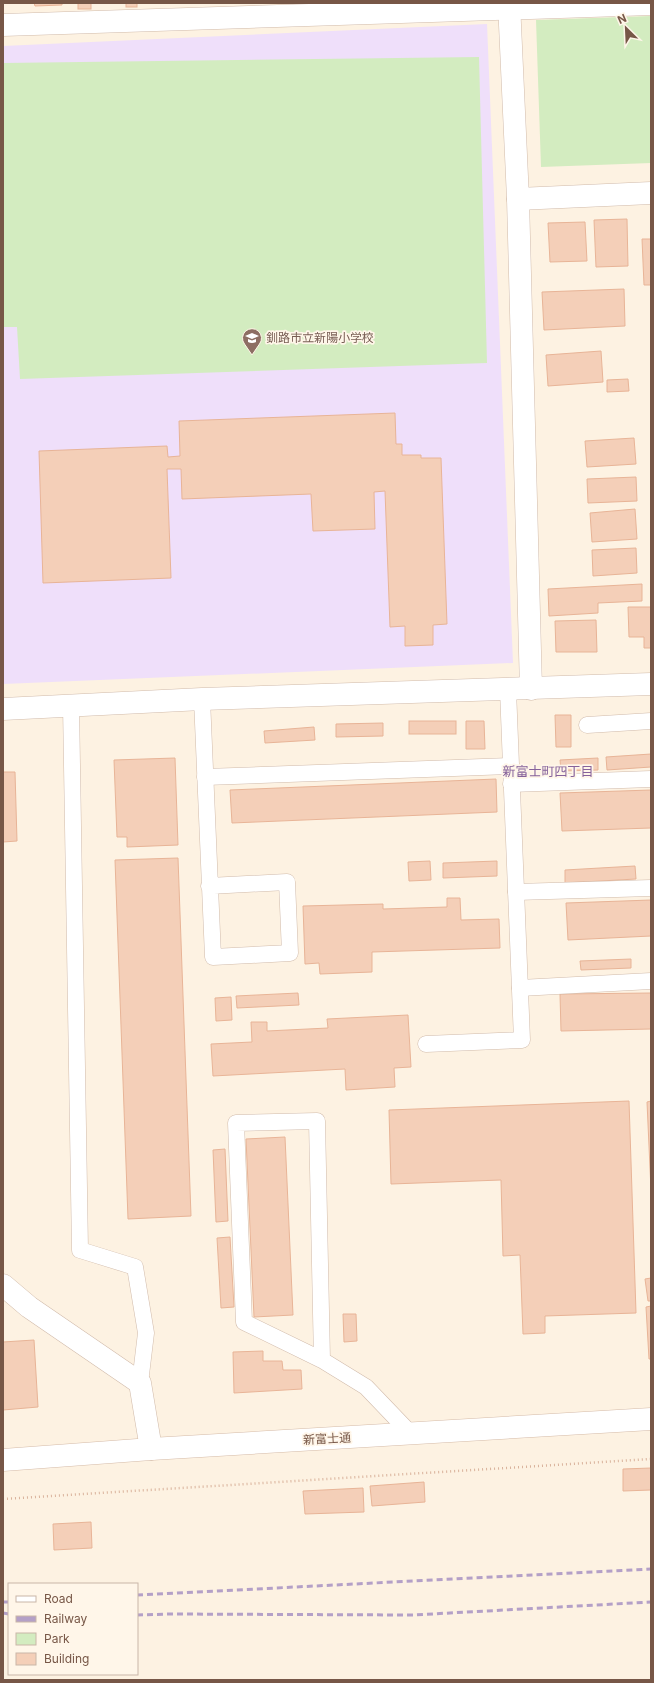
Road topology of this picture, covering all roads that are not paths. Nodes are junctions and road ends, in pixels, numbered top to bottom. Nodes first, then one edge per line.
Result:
1 (651, 4) edge
2 (509, 6) edge
3 (3, 25) edge
4 (651, 193) edge
5 (518, 200) junction
6 (651, 684) edge
7 (531, 689) junction
8 (508, 690) junction
9 (202, 699) junction
10 (71, 705) junction
11 (3, 709) edge
12 (651, 721) edge
13 (587, 724) dead end
14 (511, 766) junction
15 (205, 777) junction
16 (651, 779) edge
17 (511, 784) junction
18 (209, 886) junction
19 (651, 888) edge
20 (516, 892) junction
21 (651, 980) edge
22 (520, 988) junction
23 (426, 1044) dead end
24 (3, 1285) edge
25 (322, 1360) junction
26 (140, 1383) junction
27 (651, 1419) edge
28 (411, 1434) junction
29 (151, 1449) junction
30 (3, 1460) edge

1 - 2 street
2 - 3 street
2 - 5 street
4 - 5 street
5 - 7 street
6 - 7 street
7 - 8 street
8 - 9 street
8 - 14 lane
9 - 10 street
9 - 15 lane
10 - 11 street
10 - 26 lane
12 - 13 lane
14 - 15 lane
14 - 17 lane
15 - 18 lane
16 - 17 lane
17 - 20 lane
18 - 18 lane
19 - 20 lane
20 - 22 lane
21 - 22 lane
22 - 23 lane
24 - 26 street
25 - 25 lane
25 - 28 lane
26 - 29 street
27 - 28 street, 新富士通
28 - 29 street, 新富士通
29 - 30 street, 新富士通

